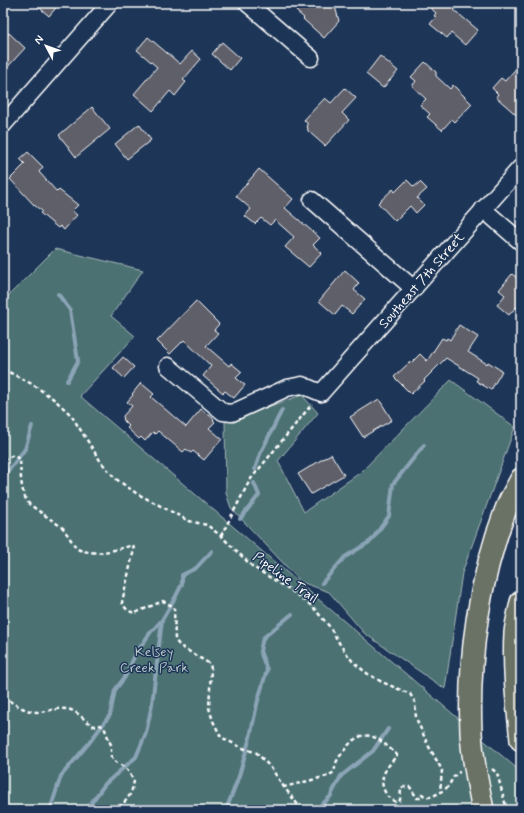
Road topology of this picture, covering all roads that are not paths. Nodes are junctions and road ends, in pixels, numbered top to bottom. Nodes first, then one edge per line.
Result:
1 (110, 3) edge
2 (247, 3) edge
3 (311, 58) dead end
4 (3, 125) edge
5 (521, 167) edge
6 (312, 200) dead end
7 (483, 209) junction
8 (521, 242) edge
9 (414, 289) junction
10 (168, 366) dead end
11 (521, 479) edge
12 (521, 602) edge
13 (521, 740) edge
14 (483, 810) edge

1 - 4 street
2 - 3 street
5 - 7 street, Southeast 7th Street
6 - 9 street
7 - 8 street
7 - 9 street, Southeast 7th Street
9 - 10 street, Southeast 7th Street
11 - 14 main road
12 - 13 main road

